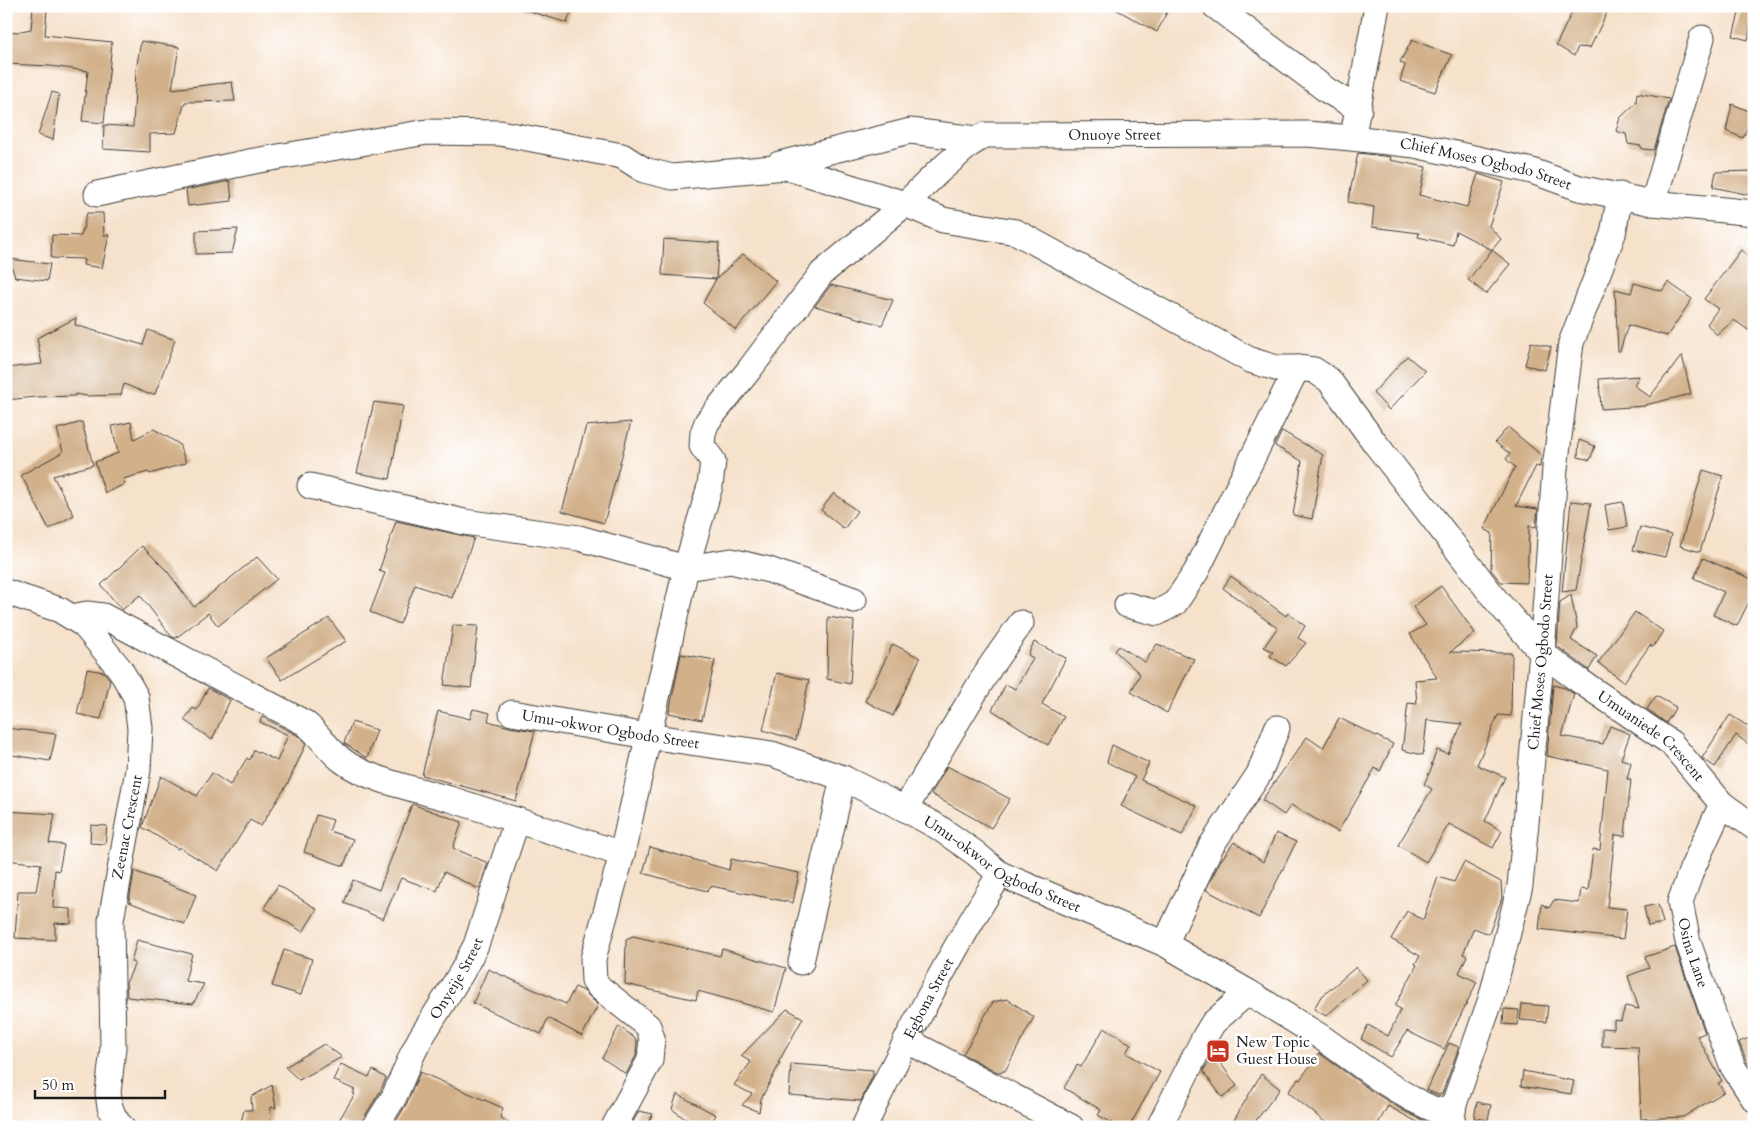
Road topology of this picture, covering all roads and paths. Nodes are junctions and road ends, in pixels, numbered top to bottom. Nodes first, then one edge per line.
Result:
1 (1215, 6) edge
2 (1377, 6) edge
3 (1702, 38) dead end
4 (1359, 109) junction
5 (1350, 138) junction
6 (977, 139) junction
7 (750, 172) junction
8 (97, 194) dead end
9 (1620, 195) junction
10 (1652, 202) junction
11 (905, 204) junction
12 (1754, 213) edge
13 (1297, 368) junction
14 (310, 486) dead end
15 (686, 568) junction
16 (6, 592) edge
17 (854, 600) dead end
18 (1127, 604) dead end
19 (72, 618) junction
20 (1022, 623) dead end
21 (1542, 653) junction
22 (512, 713) dead end
23 (1277, 728) dead end
24 (648, 736) junction
25 (843, 778) junction
26 (1722, 804) junction
27 (905, 809) junction
28 (517, 820) junction
29 (1754, 826) edge
30 (622, 854) junction
31 (1000, 874) junction
32 (1165, 944) junction
33 (801, 962) dead end
34 (1248, 992) junction
35 (906, 1040) junction
36 (1754, 1099) edge
37 (1452, 1115) edge
38 (122, 1127) edge
39 (375, 1127) edge
40 (614, 1127) edge
41 (864, 1127) edge
42 (1071, 1127) edge
43 (1159, 1127) edge

1 - 4 street
2 - 4 street
3 - 10 street
4 - 5 street
5 - 6 street, Onuoye Street
5 - 9 street, Chief Moses Ogbodo Street
6 - 7 street
6 - 11 street
7 - 8 street
7 - 11 street, Umuaniede Crescent
9 - 10 street, Chief Moses Ogbodo Street
9 - 21 street, Chief Moses Ogbodo Street
10 - 12 street, Chief Moses Ogbodo Street
11 - 13 street, Umuaniede Crescent
11 - 15 street
13 - 18 street
13 - 21 street, Umuaniede Crescent
14 - 15 street
15 - 17 street
15 - 24 street
16 - 19 street, Zeenac Crescent
19 - 28 street
19 - 38 street, Zeenac Crescent
20 - 27 street
21 - 26 street, Umuaniede Crescent
21 - 37 street, Chief Moses Ogbodo Street
22 - 24 street, Umu-okwor Ogbodo Street
23 - 32 street
24 - 25 street, Umu-okwor Ogbodo Street
24 - 30 street
25 - 27 street, Umu-okwor Ogbodo Street
25 - 33 street
26 - 29 street, Umuaniede Crescent
26 - 36 street, Osina Lane
27 - 31 street, Umu-okwor Ogbodo Street
28 - 30 street
28 - 39 street, Onyeije Street
30 - 40 street
31 - 32 street, Umu-okwor Ogbodo Street
31 - 35 street, Egbona Street
32 - 34 street, Umu-okwor Ogbodo Street
34 - 37 street, Umu-okwor Ogbodo Street
34 - 43 street
35 - 41 street, Egbona Street
35 - 42 street

